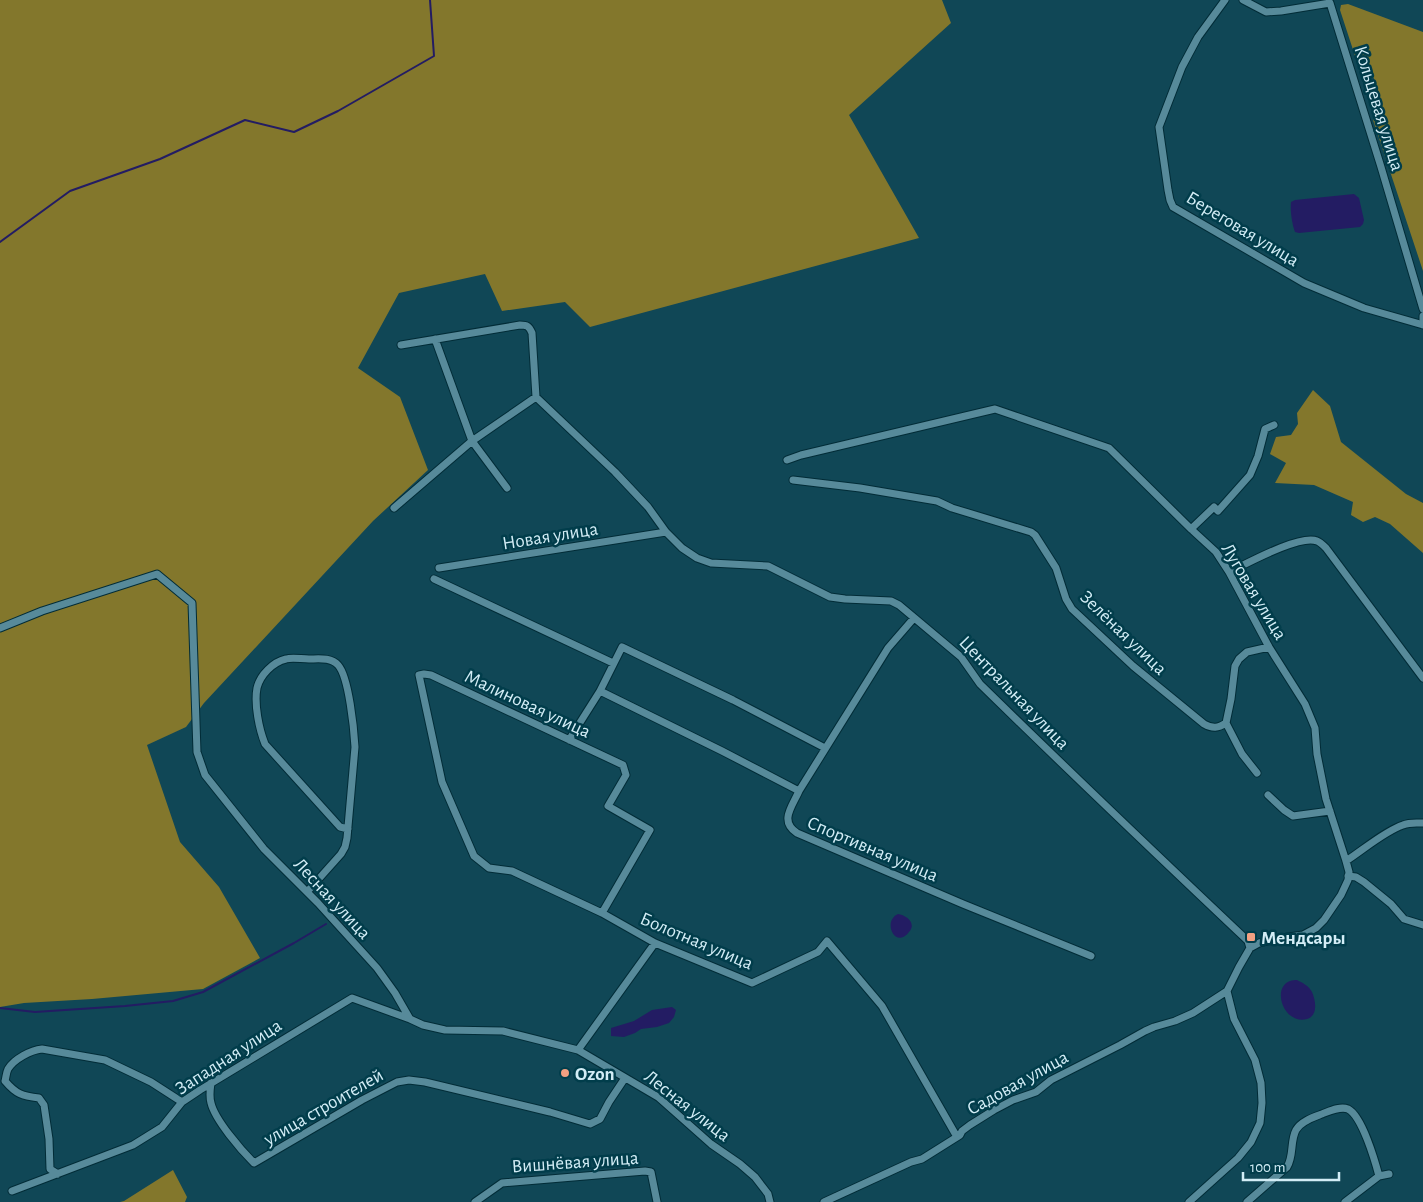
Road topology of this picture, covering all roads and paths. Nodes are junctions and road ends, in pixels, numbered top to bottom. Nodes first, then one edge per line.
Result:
1 (1225, 0) edge
2 (1243, 0) edge
3 (1330, 2) edge
4 (1423, 310) edge
5 (1423, 316) edge
6 (1423, 325) edge
7 (435, 339) junction
8 (401, 345) dead end
9 (536, 397) junction
10 (1274, 425) dead end
11 (472, 441) junction
12 (788, 460) dead end
13 (793, 480) dead end
14 (507, 488) dead end
15 (394, 508) dead end
16 (1192, 529) junction
17 (666, 532) junction
18 (439, 568) dead end
19 (1229, 572) junction
20 (434, 578) dead end
21 (914, 618) junction
22 (0, 628) edge
23 (1269, 647) junction
24 (613, 664) junction
25 (1423, 678) edge
26 (600, 691) junction
27 (1226, 723) junction
28 (569, 740) junction
29 (825, 748) junction
30 (1257, 773) dead end
31 (799, 791) junction
32 (1268, 795) dead end
33 (1330, 811) junction
34 (1423, 823) edge
35 (348, 829) junction
36 (474, 856) joint
37 (1346, 861) junction
38 (1348, 876) junction
39 (307, 892) junction
40 (602, 913) junction
41 (1423, 925) edge
42 (655, 943) junction
43 (1249, 945) junction
44 (1090, 956) dead end
45 (1227, 991) junction
46 (410, 1019) junction
47 (578, 1050) junction
48 (625, 1078) junction
49 (211, 1083) junction
50 (182, 1102) junction
51 (957, 1137) junction
52 (58, 1174) junction
53 (1389, 1174) dead end
54 (1379, 1176) junction
55 (12, 1191) dead end
56 (474, 1202) edge
57 (657, 1202) edge
58 (770, 1202) edge
59 (824, 1202) edge
60 (1189, 1202) edge
61 (1248, 1202) edge
62 (1345, 1202) edge

1 - 6 street, Береговая улица
2 - 3 street, Кольцевая улица
3 - 4 street, Кольцевая улица
5 - 6 street
7 - 8 street
7 - 9 street
7 - 11 street
9 - 11 street
9 - 17 street
10 - 16 street
11 - 14 street
11 - 15 street
12 - 16 street, Луговая улица
13 - 27 street, Зелёная улица
16 - 19 street, Луговая улица
17 - 18 street, Новая улица
17 - 21 street, Центральная улица
19 - 23 street, Луговая улица
19 - 25 street
20 - 24 street
21 - 29 street, Спортивная улица
21 - 43 street, Центральная улица
22 - 39 street, Лесная улица
23 - 27 street
23 - 33 street, Луговая улица
24 - 26 street
24 - 29 street
26 - 28 street
26 - 31 street
27 - 30 street
28 - 36 street, Малиновая улица
28 - 40 street, Малиновая улица
29 - 31 street, Спортивная улица
31 - 44 street, Спортивная улица
32 - 33 street
33 - 37 street, Луговая улица
34 - 37 street
35 - 35 street
35 - 39 street
36 - 40 street, Болотная улица
37 - 38 street, Луговая улица
38 - 41 street
38 - 43 street
39 - 46 street, Лесная улица
40 - 42 street, Болотная улица
42 - 47 street
42 - 51 street, Болотная улица
43 - 45 street
45 - 51 street, Садовая улица
45 - 60 street
46 - 47 street, Лесная улица
46 - 49 street, Западная улица
47 - 48 street, Лесная улица
48 - 49 street, улица строителей
48 - 58 street, Лесная улица
49 - 50 street, Западная улица
50 - 52 street, Западная улица
50 - 52 street
51 - 59 street, Садовая улица
52 - 55 street, Западная улица
53 - 54 street
54 - 61 street
54 - 62 street
56 - 57 street, Вишнёвая улица

